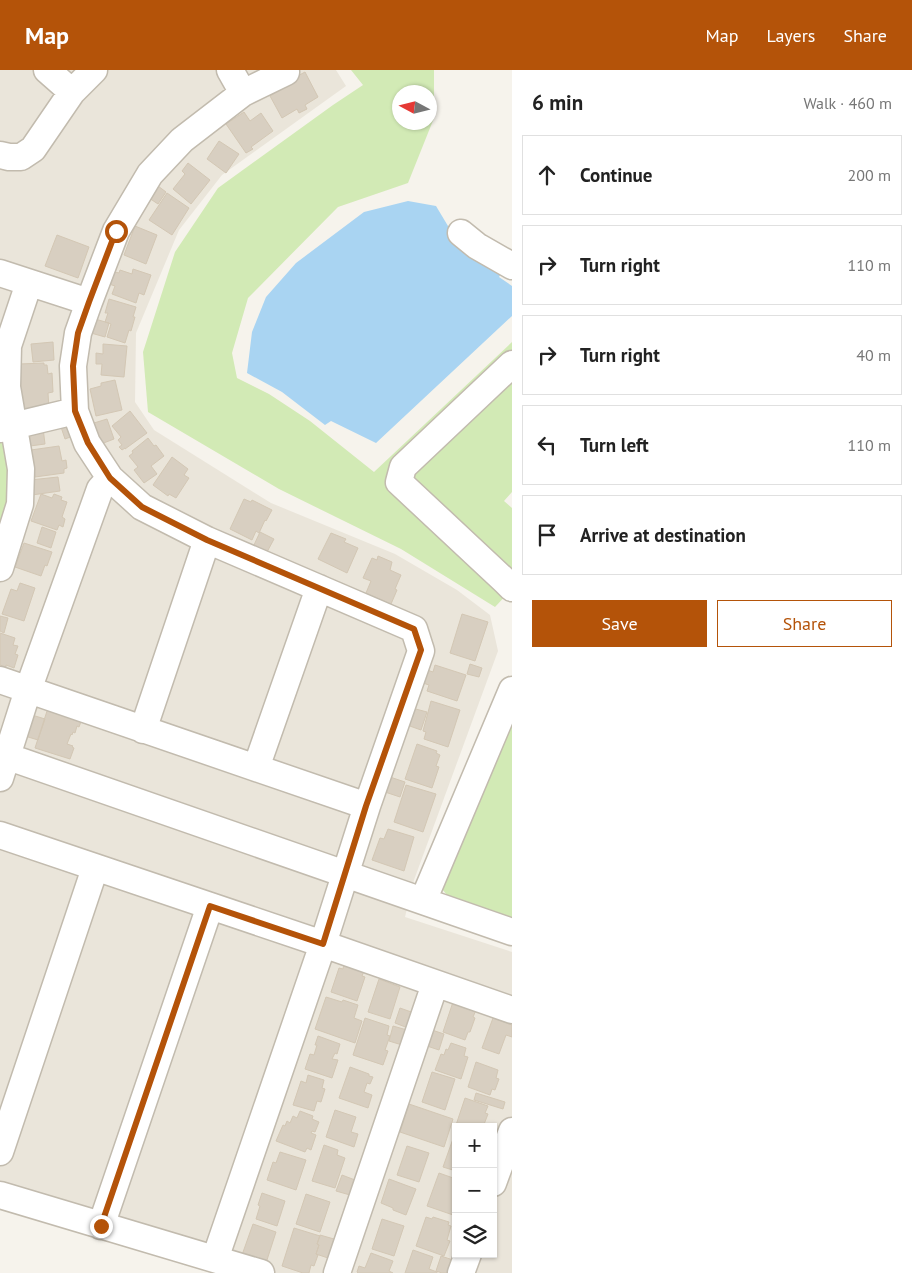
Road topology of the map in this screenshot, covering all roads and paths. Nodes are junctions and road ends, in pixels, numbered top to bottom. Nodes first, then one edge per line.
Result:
1 (47, 70) edge
2 (94, 70) edge
3 (230, 70) edge
4 (286, 72) dead end
5 (72, 92) junction
6 (243, 93) junction
7 (0, 155) edge
8 (462, 233) dead end
9 (512, 266) edge
10 (0, 273) edge
11 (29, 283) junction
12 (89, 302) junction
13 (4, 345) edge
14 (512, 364) edge
15 (75, 411) junction
16 (7, 428) edge
17 (110, 478) junction
18 (207, 540) junction
19 (1, 559) edge
20 (320, 588) junction
21 (512, 588) edge
22 (0, 680) edge
23 (28, 690) junction
24 (512, 690) edge
25 (143, 730) junction
26 (2, 763) edge
27 (256, 768) junction
28 (366, 806) junction
29 (0, 835) edge
30 (96, 868) junction
31 (345, 875) junction
32 (423, 901) junction
33 (210, 906) junction
34 (512, 932) edge
35 (323, 944) junction
36 (435, 984) junction
37 (512, 1010) edge
38 (512, 1131) edge
39 (0, 1152) edge
40 (501, 1177) edge
41 (0, 1195) edge
42 (101, 1226) junction
43 (467, 1258) edge
44 (215, 1259) junction
45 (261, 1273) edge
46 (336, 1273) edge
47 (461, 1273) edge

1 - 5 street
2 - 5 street
3 - 6 street
4 - 6 street
5 - 7 street
6 - 12 street
8 - 9 street
10 - 11 street
11 - 12 street
11 - 13 street
12 - 15 street
13 - 16 street
14 - 21 street
15 - 16 street
15 - 17 street
16 - 19 street
17 - 18 street
17 - 23 street
18 - 20 street
18 - 25 street
20 - 27 street
20 - 28 street
22 - 23 street
23 - 25 street
23 - 26 street
24 - 32 street
25 - 27 street
26 - 31 street
27 - 28 street
28 - 31 street
29 - 30 street
30 - 33 street
30 - 39 street
31 - 32 street
31 - 35 street
32 - 34 street
33 - 35 street
33 - 42 street
35 - 36 street
35 - 44 street
36 - 37 street
36 - 46 street
38 - 40 street
41 - 42 street
42 - 44 street
43 - 47 street
44 - 45 street

